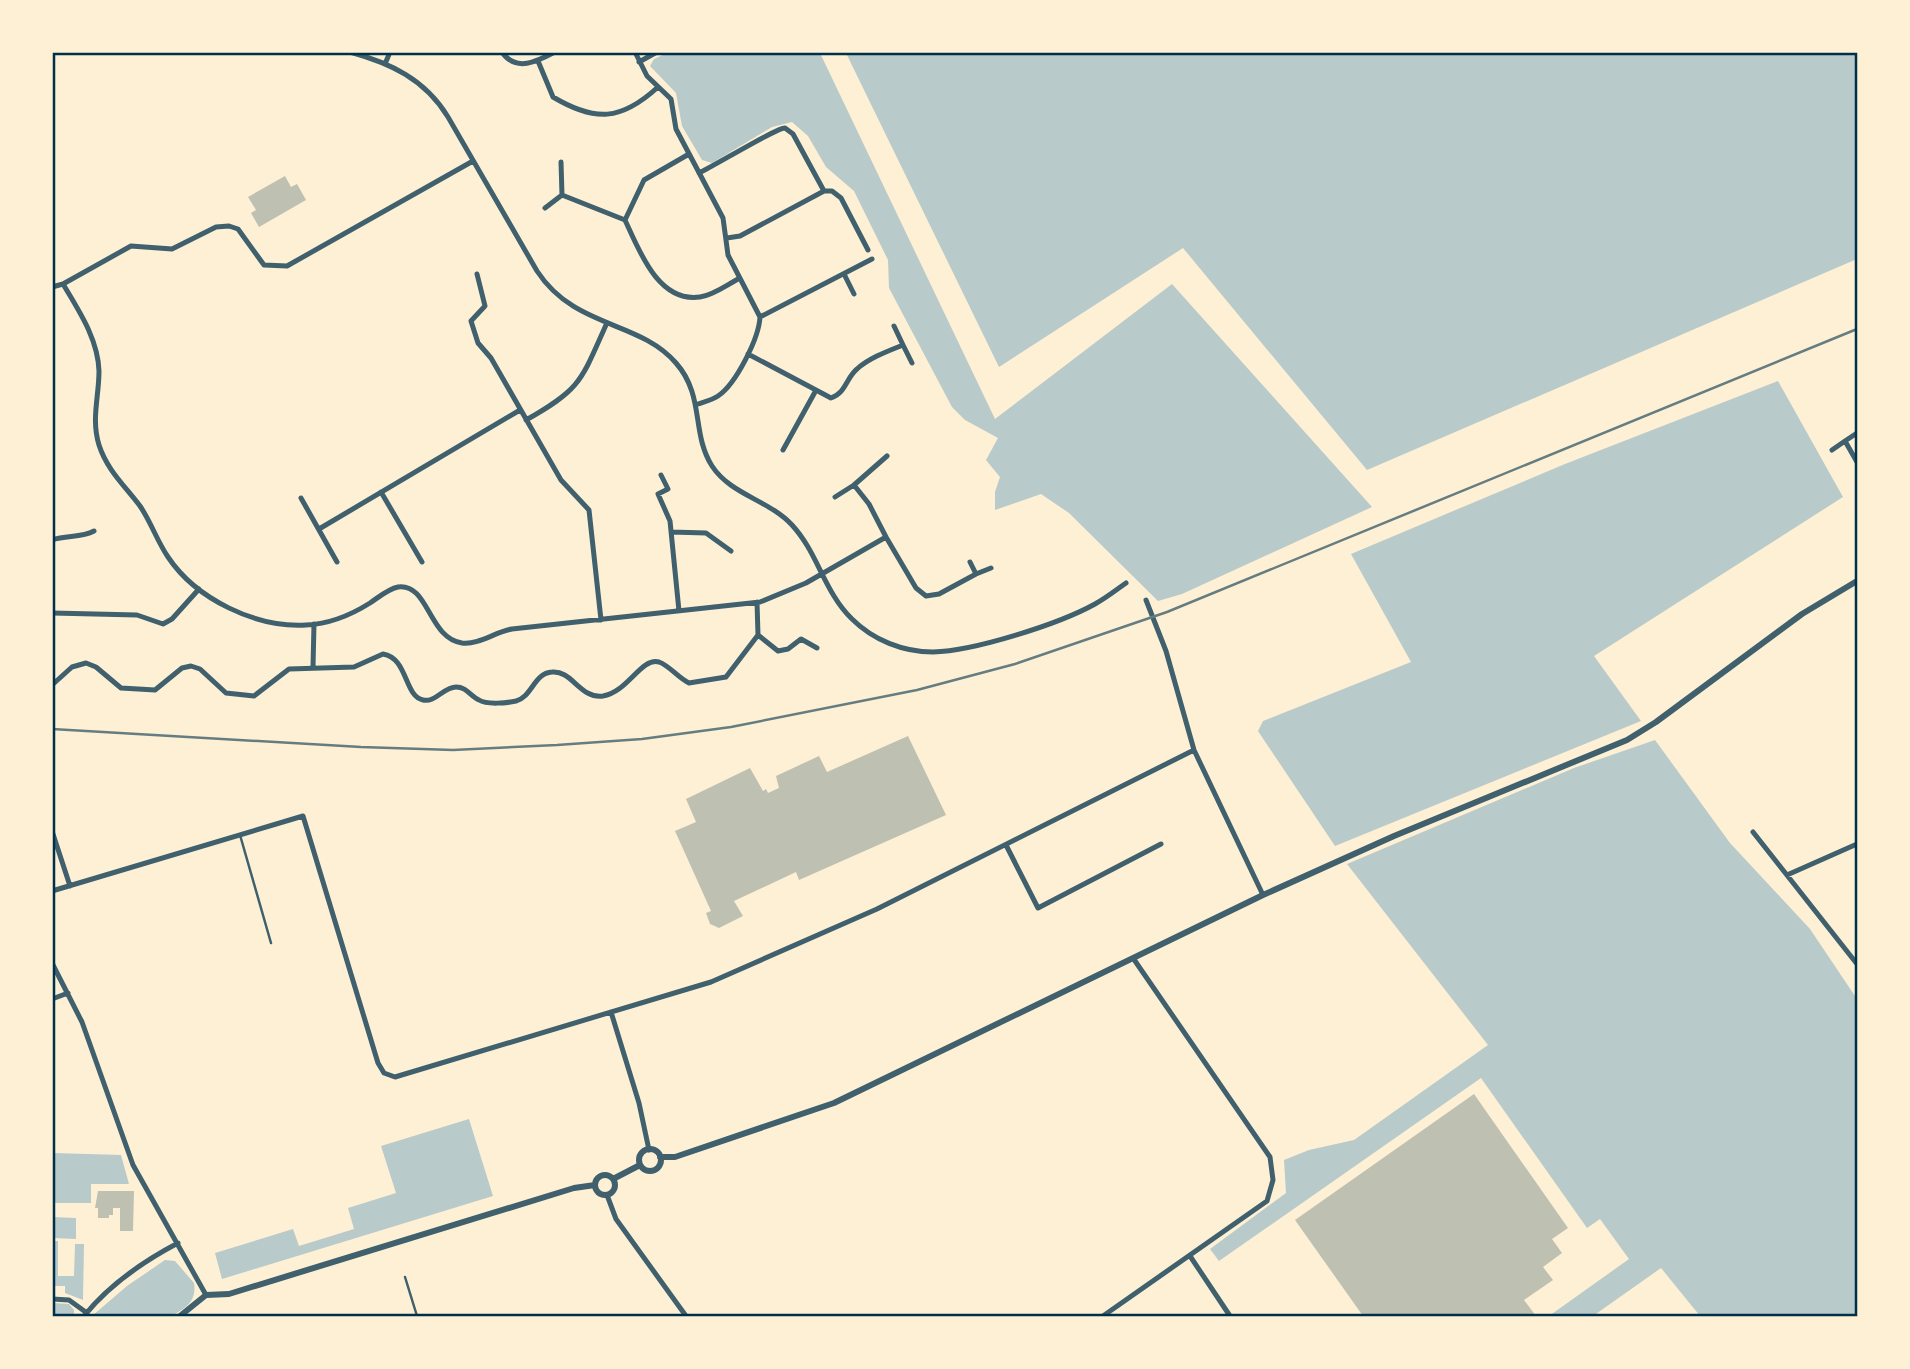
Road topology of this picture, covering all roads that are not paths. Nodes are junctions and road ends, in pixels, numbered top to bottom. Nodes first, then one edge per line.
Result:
1 (350, 52) edge
2 (390, 52) edge
3 (502, 52) edge
4 (555, 52) edge
5 (635, 52) edge
6 (657, 52) edge
7 (538, 61) junction
8 (639, 62) junction
9 (385, 64) junction
10 (658, 87) junction
11 (690, 154) junction
12 (473, 161) junction
13 (561, 162) dead end
14 (699, 173) junction
15 (824, 191) junction
16 (562, 195) junction
17 (545, 208) dead end
18 (625, 220) junction
19 (727, 238) junction
20 (868, 250) dead end
21 (872, 259) dead end
22 (477, 274) dead end
23 (844, 274) junction
24 (740, 278) junction
25 (63, 284) junction
26 (52, 287) edge
27 (854, 294) dead end
28 (760, 317) junction
29 (606, 325) junction
30 (894, 326) dead end
31 (903, 345) junction
32 (748, 354) junction
33 (912, 363) dead end
34 (815, 392) junction
35 (698, 404) junction
36 (520, 410) junction
37 (526, 420) junction
38 (1857, 433) edge
39 (1845, 441) junction
40 (783, 450) dead end
41 (1832, 450) dead end
42 (887, 456) dead end
43 (1857, 462) edge
44 (661, 475) dead end
45 (854, 485) junction
46 (381, 492) junction
47 (835, 497) dead end
48 (301, 498) dead end
49 (319, 529) junction
50 (94, 531) dead end
51 (671, 532) junction
52 (886, 537) junction
53 (52, 540) edge
54 (731, 551) dead end
55 (337, 562) dead end
56 (422, 562) dead end
57 (970, 562) dead end
58 (991, 568) dead end
59 (821, 574) junction
60 (976, 574) junction
61 (1857, 582) edge
62 (1126, 583) dead end
63 (199, 589) junction
64 (1146, 600) dead end
65 (757, 603) junction
66 (679, 611) junction
67 (52, 613) edge
68 (601, 620) junction
69 (314, 624) junction
70 (758, 635) junction
71 (817, 648) dead end
72 (313, 667) junction
73 (52, 685) edge
74 (1194, 750) junction
75 (52, 831) edge
76 (1753, 832) dead end
77 (240, 834) junction
78 (1161, 844) dead end
79 (1857, 844) edge
80 (1006, 845) junction
81 (1787, 875) junction
82 (70, 886) junction
83 (52, 891) edge
84 (1262, 895) junction
85 (271, 943) dead end
86 (1133, 958) junction
87 (1856, 960) edge
88 (52, 964) edge
89 (68, 993) junction
90 (52, 999) edge
91 (611, 1012) junction
92 (649, 1150) junction
93 (660, 1157) junction
94 (640, 1165) junction
95 (613, 1179) junction
96 (595, 1185) junction
97 (607, 1195) junction
98 (178, 1243) junction
99 (1190, 1256) junction
100 (405, 1277) dead end
101 (206, 1295) junction
102 (52, 1299) edge
103 (85, 1315) edge
104 (180, 1317) edge
105 (417, 1317) edge
106 (686, 1317) edge
107 (1103, 1317) edge
108 (1230, 1317) edge

1 - 9 street
2 - 9 street
3 - 7 street
4 - 7 street
5 - 8 street
6 - 8 street
7 - 10 street
8 - 10 street
9 - 12 street
10 - 11 street
11 - 14 street
11 - 18 street
12 - 25 street
12 - 29 street
13 - 16 street
14 - 15 street
14 - 19 street
15 - 19 street
15 - 20 street
16 - 17 street
16 - 18 street
18 - 24 street
19 - 24 street
21 - 23 street
22 - 36 street
23 - 27 street
23 - 28 street
24 - 28 street
25 - 26 street
25 - 63 street
28 - 32 street
29 - 35 street
29 - 37 street
30 - 31 street
31 - 33 street
31 - 34 street
32 - 34 street
32 - 35 street
34 - 40 street
35 - 59 street
36 - 37 street
36 - 46 street
37 - 68 street
38 - 39 street
39 - 41 street
39 - 43 street
42 - 45 street
44 - 51 street
45 - 47 street
45 - 52 street
46 - 49 street
46 - 56 street
48 - 49 street
49 - 55 street
50 - 53 street
51 - 54 street
51 - 66 street
52 - 59 street
52 - 60 street
57 - 60 street
58 - 60 street
59 - 62 street
59 - 65 street
61 - 84 street
63 - 67 street
63 - 69 street
64 - 74 street
65 - 66 street
65 - 70 street
66 - 68 street
68 - 69 street
69 - 72 street
70 - 71 street
70 - 72 street
72 - 73 street
74 - 80 street
74 - 84 street
75 - 82 street
76 - 81 street
77 - 82 street
77 - 85 lane
77 - 91 street
78 - 80 street
79 - 81 street
80 - 91 street
81 - 87 street
82 - 83 street
84 - 86 street
86 - 93 street
86 - 99 street
88 - 89 street
89 - 90 street
89 - 98 street
91 - 92 street
92 - 93 street
92 - 94 street
93 - 94 street
94 - 95 street
95 - 96 street
95 - 97 street
96 - 97 street
96 - 101 street
97 - 106 street
98 - 101 street
98 - 103 street
99 - 107 street
99 - 108 street
100 - 105 lane
101 - 104 street
102 - 103 street

